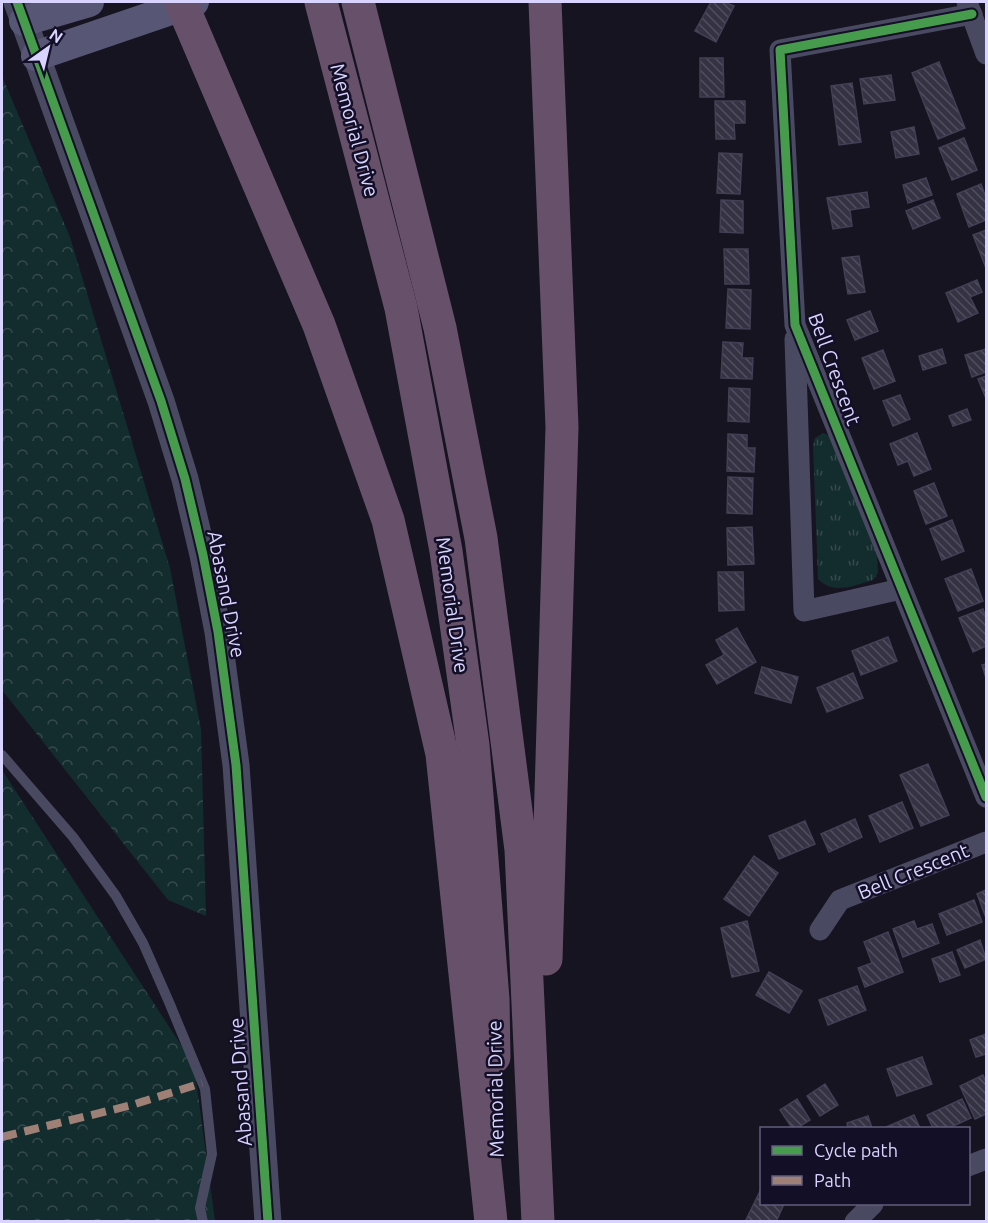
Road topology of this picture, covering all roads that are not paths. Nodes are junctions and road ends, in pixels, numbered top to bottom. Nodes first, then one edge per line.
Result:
1 (89, 2) edge
2 (321, 2) edge
3 (358, 2) edge
4 (545, 2) edge
5 (185, 3) edge
6 (969, 8) edge
7 (20, 11) edge
8 (987, 54) edge
9 (36, 56) junction
10 (795, 325) junction
11 (901, 589) junction
12 (2, 755) edge
13 (987, 797) edge
14 (987, 842) edge
15 (820, 930) dead end
16 (987, 1159) edge
17 (970, 1166) edge
18 (871, 1205) edge
19 (203, 1221) edge
20 (268, 1221) edge
21 (491, 1221) edge
22 (497, 1221) edge
23 (538, 1221) edge
24 (855, 1221) edge

1 - 7 main road
2 - 22 highway, Memorial Drive
3 - 23 highway, Memorial Drive
4 - 23 highway
5 - 9 main road
5 - 21 highway
6 - 8 street
6 - 10 street, Bell Crescent
7 - 9 street, Abasand Drive
9 - 20 street, Abasand Drive
10 - 11 street, Bell Crescent
10 - 11 street, Bell Crescent
11 - 13 street, Bell Crescent
12 - 19 lane
14 - 15 street, Bell Crescent
16 - 17 street
18 - 24 street

